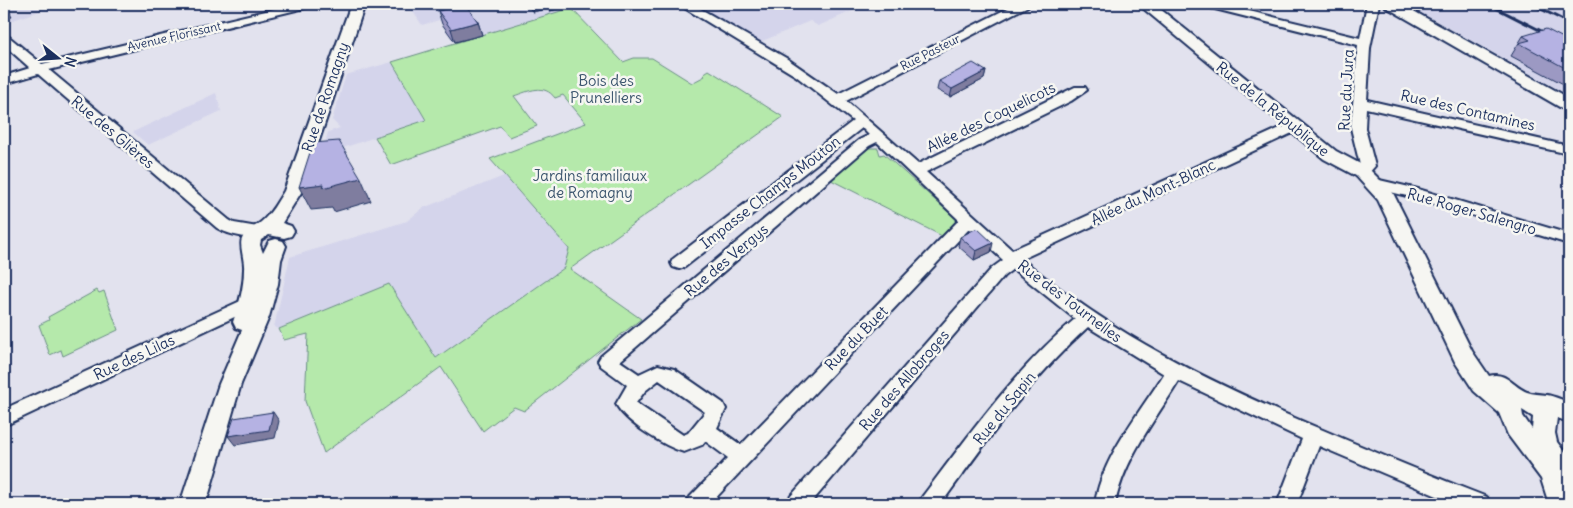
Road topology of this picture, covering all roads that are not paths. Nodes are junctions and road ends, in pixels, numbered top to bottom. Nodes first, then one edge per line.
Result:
1 (309, 4) edge
2 (358, 4) edge
3 (684, 4) edge
4 (1024, 4) edge
5 (1146, 4) edge
6 (1207, 4) edge
7 (1391, 4) edge
8 (1373, 5) edge
9 (1406, 12) junction
10 (4, 40) edge
11 (1365, 43) junction
12 (40, 70) junction
13 (4, 80) edge
14 (1080, 90) dead end
15 (837, 100) junction
16 (1359, 102) junction
17 (1569, 105) edge
18 (861, 122) junction
19 (1296, 128) junction
20 (877, 136) junction
21 (1569, 150) edge
22 (916, 171) junction
23 (1368, 178) junction
24 (969, 219) junction
25 (264, 238) junction
26 (1569, 239) edge
27 (1013, 258) junction
28 (679, 263) dead end
29 (257, 299) junction
30 (1087, 318) junction
31 (1175, 372) junction
32 (640, 385) junction
33 (1520, 403) junction
34 (1569, 412) edge
35 (4, 418) edge
36 (704, 429) junction
37 (1313, 435) junction
38 (742, 457) junction
39 (1561, 493) edge
40 (1441, 497) edge
41 (193, 504) edge
42 (697, 504) edge
43 (797, 504) edge
44 (929, 504) edge
45 (1105, 504) edge
46 (1287, 504) edge
47 (1480, 504) edge

1 - 12 street, Avenue Florissant
2 - 25 street, Rue de Romagny
3 - 15 street, Rue des Tournelles
4 - 15 street, Rue Pasteur
5 - 19 street, Rue de la République
6 - 11 street
7 - 9 street
8 - 9 street, Rue du Jura
8 - 11 street, Rue du Jura
9 - 17 street
10 - 12 street, Rue des Glières
11 - 16 street, Rue du Jura
12 - 13 street, Avenue Florissant
12 - 25 street, Rue des Glières
14 - 22 street, Allée des Coquelicots
15 - 18 street, Rue des Tournelles
16 - 21 street, Rue des Contamines
16 - 23 street, Rue du Jura
18 - 20 street, Rue des Tournelles
18 - 28 street, Impasse Champs Mouton
19 - 23 street, Rue de la République
19 - 27 street, Allée du Mont-Blanc
20 - 22 street, Rue des Tournelles
20 - 32 street, Rue des Vergys
22 - 24 street, Rue des Tournelles
23 - 26 street, Rue Roger Salengro
23 - 33 street, Rue de la République
24 - 27 street, Rue des Tournelles
24 - 38 street, Rue du Buet
25 - 29 street, Rue de Romagny
27 - 30 street, Rue des Tournelles
27 - 43 street, Rue des Allobroges
29 - 35 street, Rue des Lilas
29 - 41 street, Rue de Romagny
30 - 31 street, Rue des Tournelles
30 - 44 street, Rue du Sapin
31 - 37 street, Rue des Tournelles
31 - 45 street
32 - 36 street
32 - 36 street
33 - 34 street
33 - 39 street, Rue de la République
36 - 38 street
37 - 40 street, Rue des Tournelles
37 - 46 street
38 - 42 street, Rue du Buet
40 - 47 street, Rue des Tournelles

